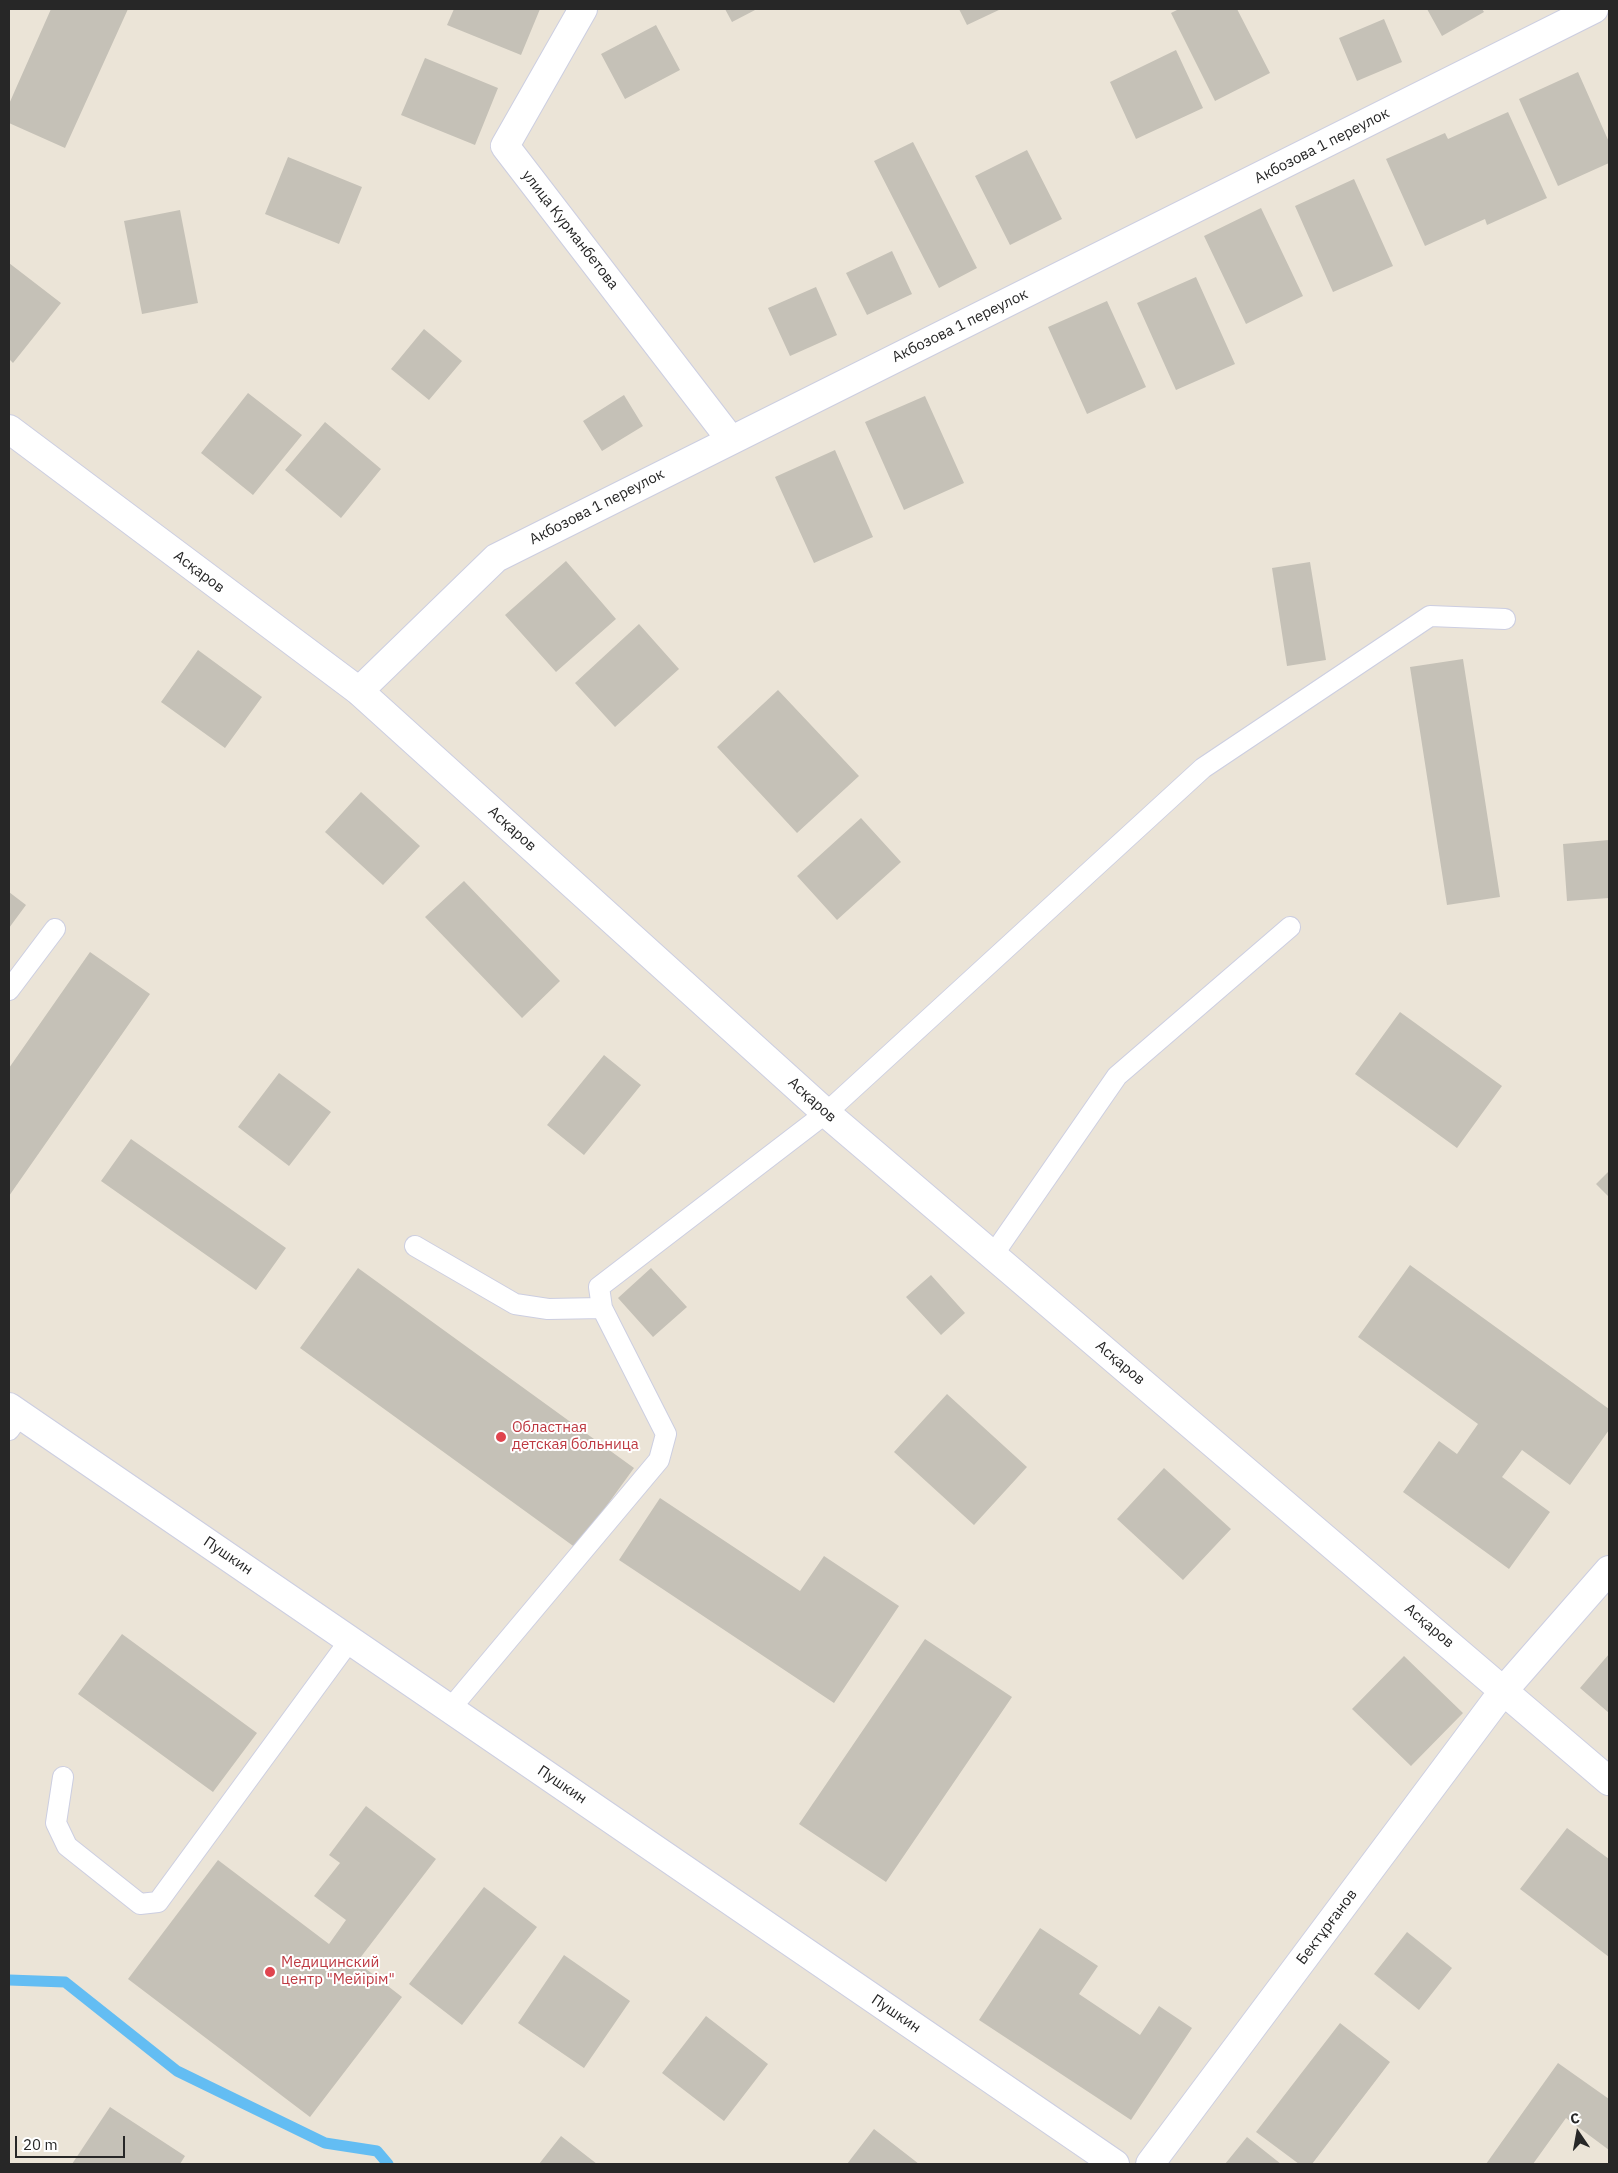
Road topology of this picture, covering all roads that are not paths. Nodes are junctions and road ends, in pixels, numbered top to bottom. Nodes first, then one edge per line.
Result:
1 (583, 9) edge
2 (1594, 9) edge
3 (9, 429) edge
4 (731, 440) junction
5 (1505, 619) dead end
6 (359, 691) junction
7 (1290, 927) dead end
8 (55, 929) dead end
9 (9, 990) edge
10 (826, 1113) junction
11 (415, 1246) dead end
12 (993, 1255) junction
13 (602, 1308) junction
14 (13, 1417) edge
15 (1609, 1570) edge
16 (350, 1640) junction
17 (1504, 1690) junction
18 (450, 1709) junction
19 (63, 1777) dead end
20 (1609, 1781) edge
21 (1115, 2164) edge
22 (1150, 2164) edge

1 - 4 street, улица Курманбетова
2 - 4 street, Акбозова 1 переулок
3 - 6 street, Асқаров
4 - 6 street, Акбозова 1 переулок
5 - 10 lane
6 - 10 street, Асқаров
7 - 12 lane
8 - 9 lane
10 - 12 street, Асқаров
10 - 13 lane
11 - 13 lane
12 - 17 street, Асқаров
13 - 18 lane
14 - 16 street, Пушкин
15 - 17 street, Бектұрғанов
16 - 18 street, Пушкин
16 - 19 lane
17 - 20 street, Асқаров
17 - 22 street, Бектұрғанов
18 - 21 street, Пушкин

